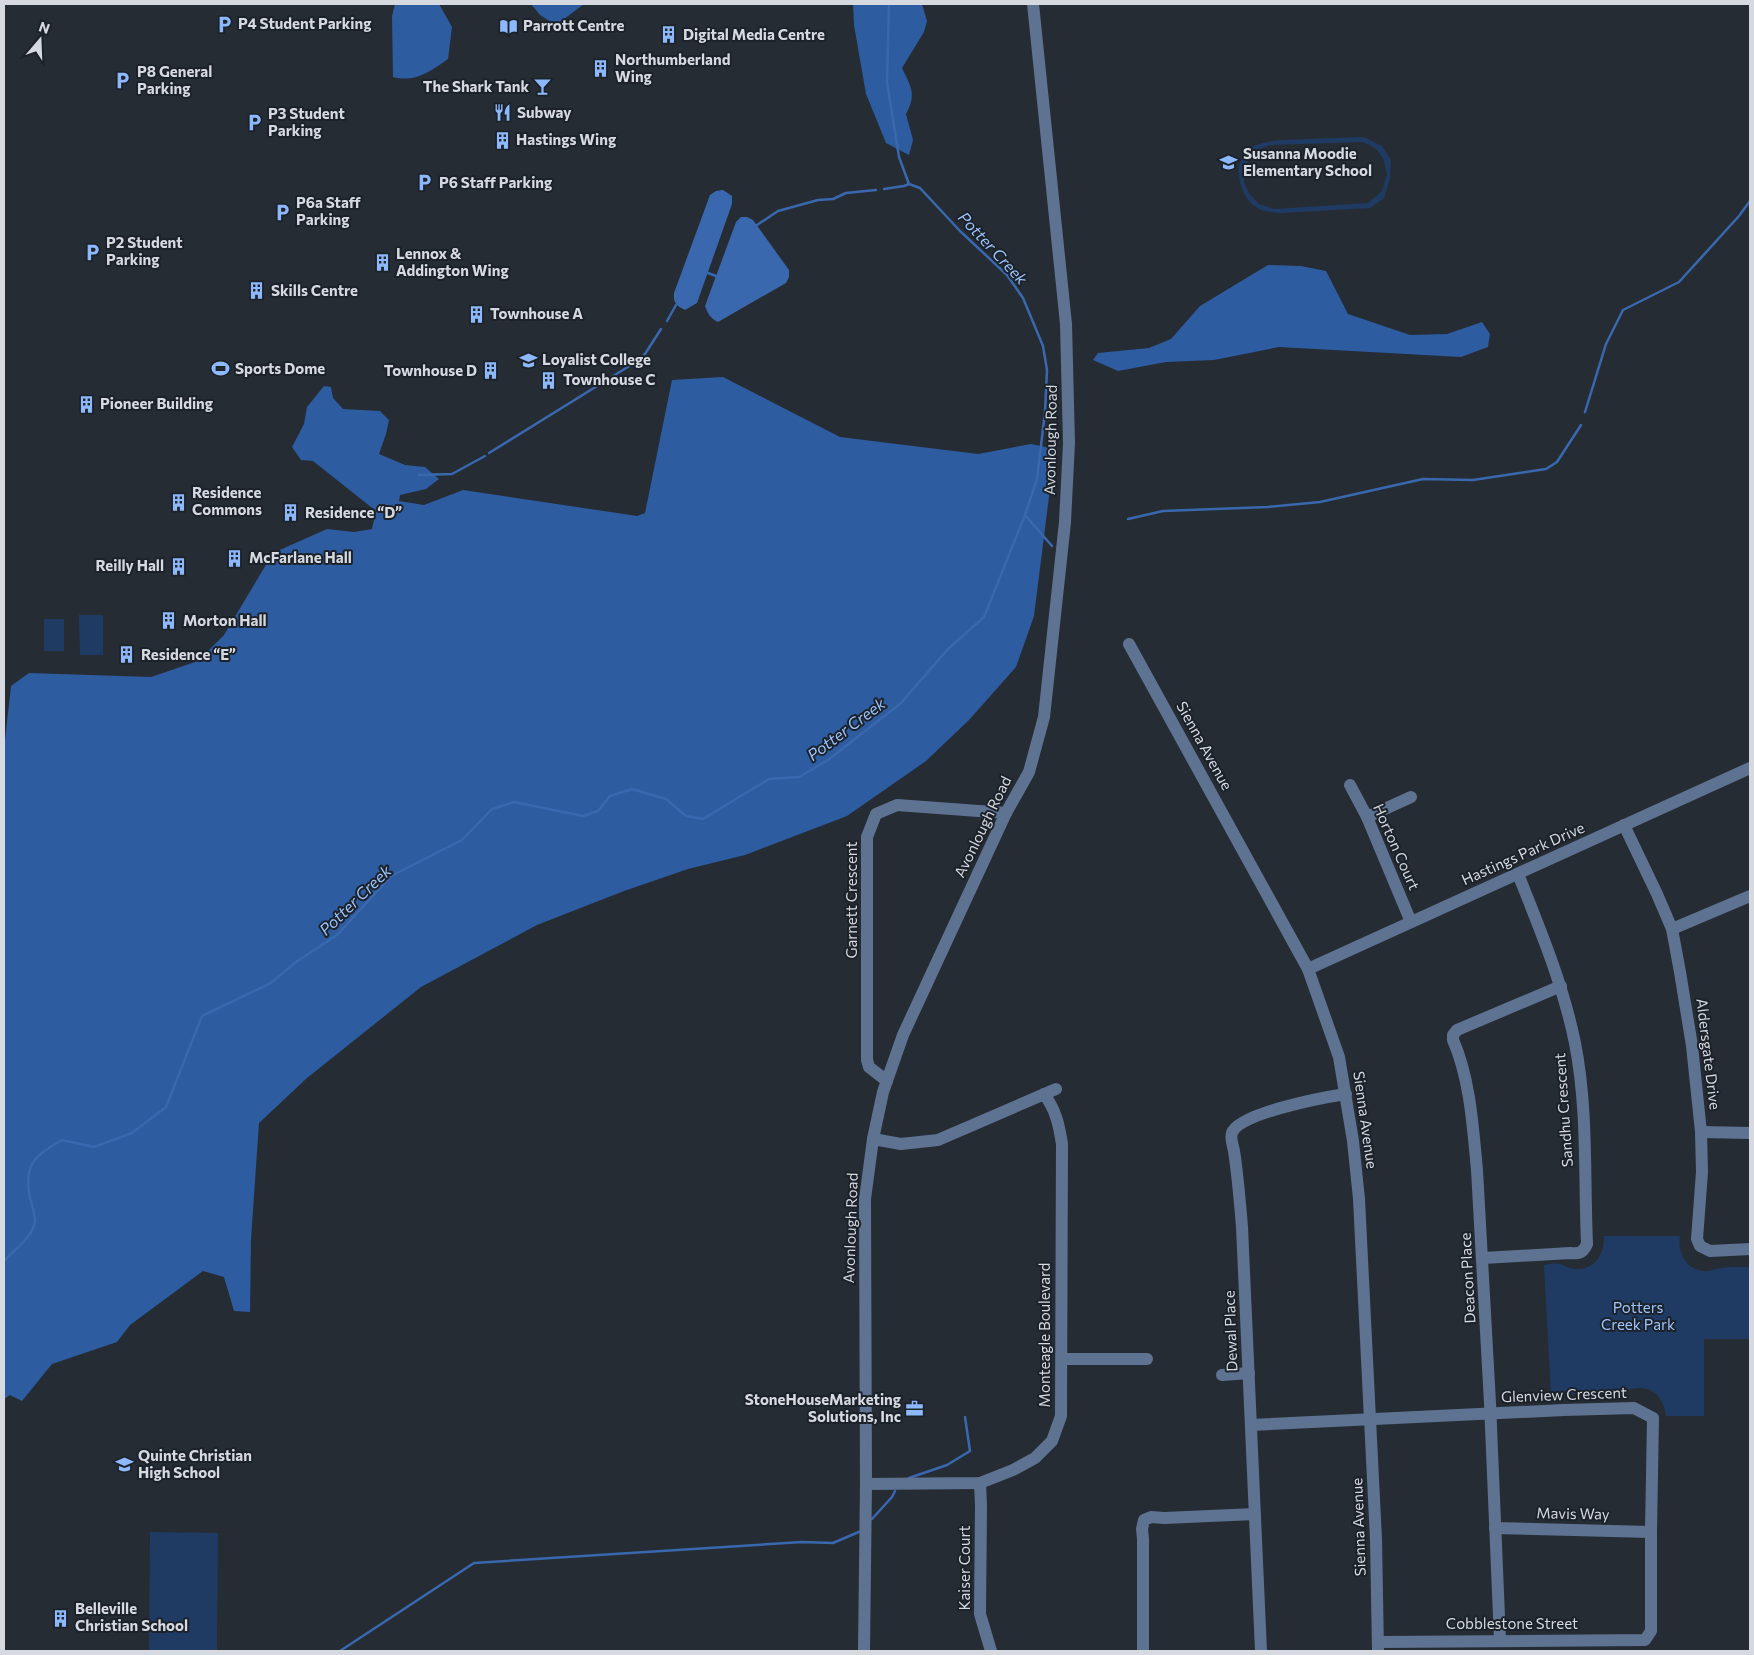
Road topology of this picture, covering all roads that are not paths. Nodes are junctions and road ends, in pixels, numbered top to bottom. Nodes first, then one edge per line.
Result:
1 (1033, 4) edge
2 (1129, 644) dead end
3 (1750, 768) edge
4 (1350, 785) dead end
5 (1411, 797) dead end
6 (1006, 812) junction
7 (1367, 817) junction
8 (1624, 826) junction
9 (1518, 874) junction
10 (1750, 896) edge
11 (1412, 922) junction
12 (1672, 929) junction
13 (1308, 969) junction
14 (1561, 986) junction
15 (887, 1081) junction
16 (1346, 1094) junction
17 (1701, 1132) junction
18 (1750, 1132) edge
19 (873, 1139) junction
20 (1750, 1249) edge
21 (1483, 1258) junction
22 (1062, 1359) junction
23 (1146, 1359) dead end
24 (1249, 1374) junction
25 (1222, 1375) dead end
26 (1491, 1414) junction
27 (1371, 1419) junction
28 (1251, 1425) junction
29 (980, 1483) junction
30 (866, 1484) junction
31 (1255, 1514) junction
32 (1495, 1528) junction
33 (1651, 1532) junction
34 (1500, 1640) junction
35 (1645, 1640) joint
36 (1378, 1646) edge
37 (864, 1651) edge
38 (991, 1651) edge
39 (1143, 1651) edge
40 (1260, 1651) edge

1 - 6 street, Avonlough Road
2 - 13 street, Sienna Avenue
3 - 8 street, Hastings Park Drive
4 - 7 street, Horton Court
5 - 7 street
6 - 15 street, Avonlough Road
6 - 15 street, Garnett Crescent
7 - 11 street, Horton Court
8 - 9 street, Hastings Park Drive
8 - 12 street, Aldersgate Drive
9 - 11 street, Hastings Park Drive
9 - 14 street, Sandhu Crescent
10 - 12 street
11 - 13 street, Hastings Park Drive
12 - 17 street, Aldersgate Drive
13 - 16 street, Sienna Avenue
14 - 21 street, Deacon Place
14 - 21 street, Sandhu Crescent
15 - 19 street, Avonlough Road
16 - 24 street, Dewal Place
16 - 27 street, Sienna Avenue
17 - 18 street
17 - 20 street, Aldersgate Drive
19 - 22 street, Monteagle Boulevard
19 - 30 street, Avonlough Road
21 - 26 street, Deacon Place
22 - 23 street
22 - 29 street, Monteagle Boulevard
24 - 25 street
24 - 28 street, Dewal Place
26 - 27 street, Glenview Crescent
26 - 32 street, Deacon Place
26 - 33 street, Glenview Crescent
27 - 28 street, Glenview Crescent
27 - 36 street, Sienna Avenue
28 - 31 street, Dewal Place
29 - 30 street, Monteagle Boulevard
29 - 38 street, Kaiser Court
30 - 37 street, Avonlough Road
31 - 39 street
31 - 40 street, Dewal Place
32 - 33 street, Mavis Way
32 - 34 street, Deacon Place
33 - 35 street, Glenview Crescent
34 - 35 street, Cobblestone Street
34 - 36 street, Cobblestone Street

